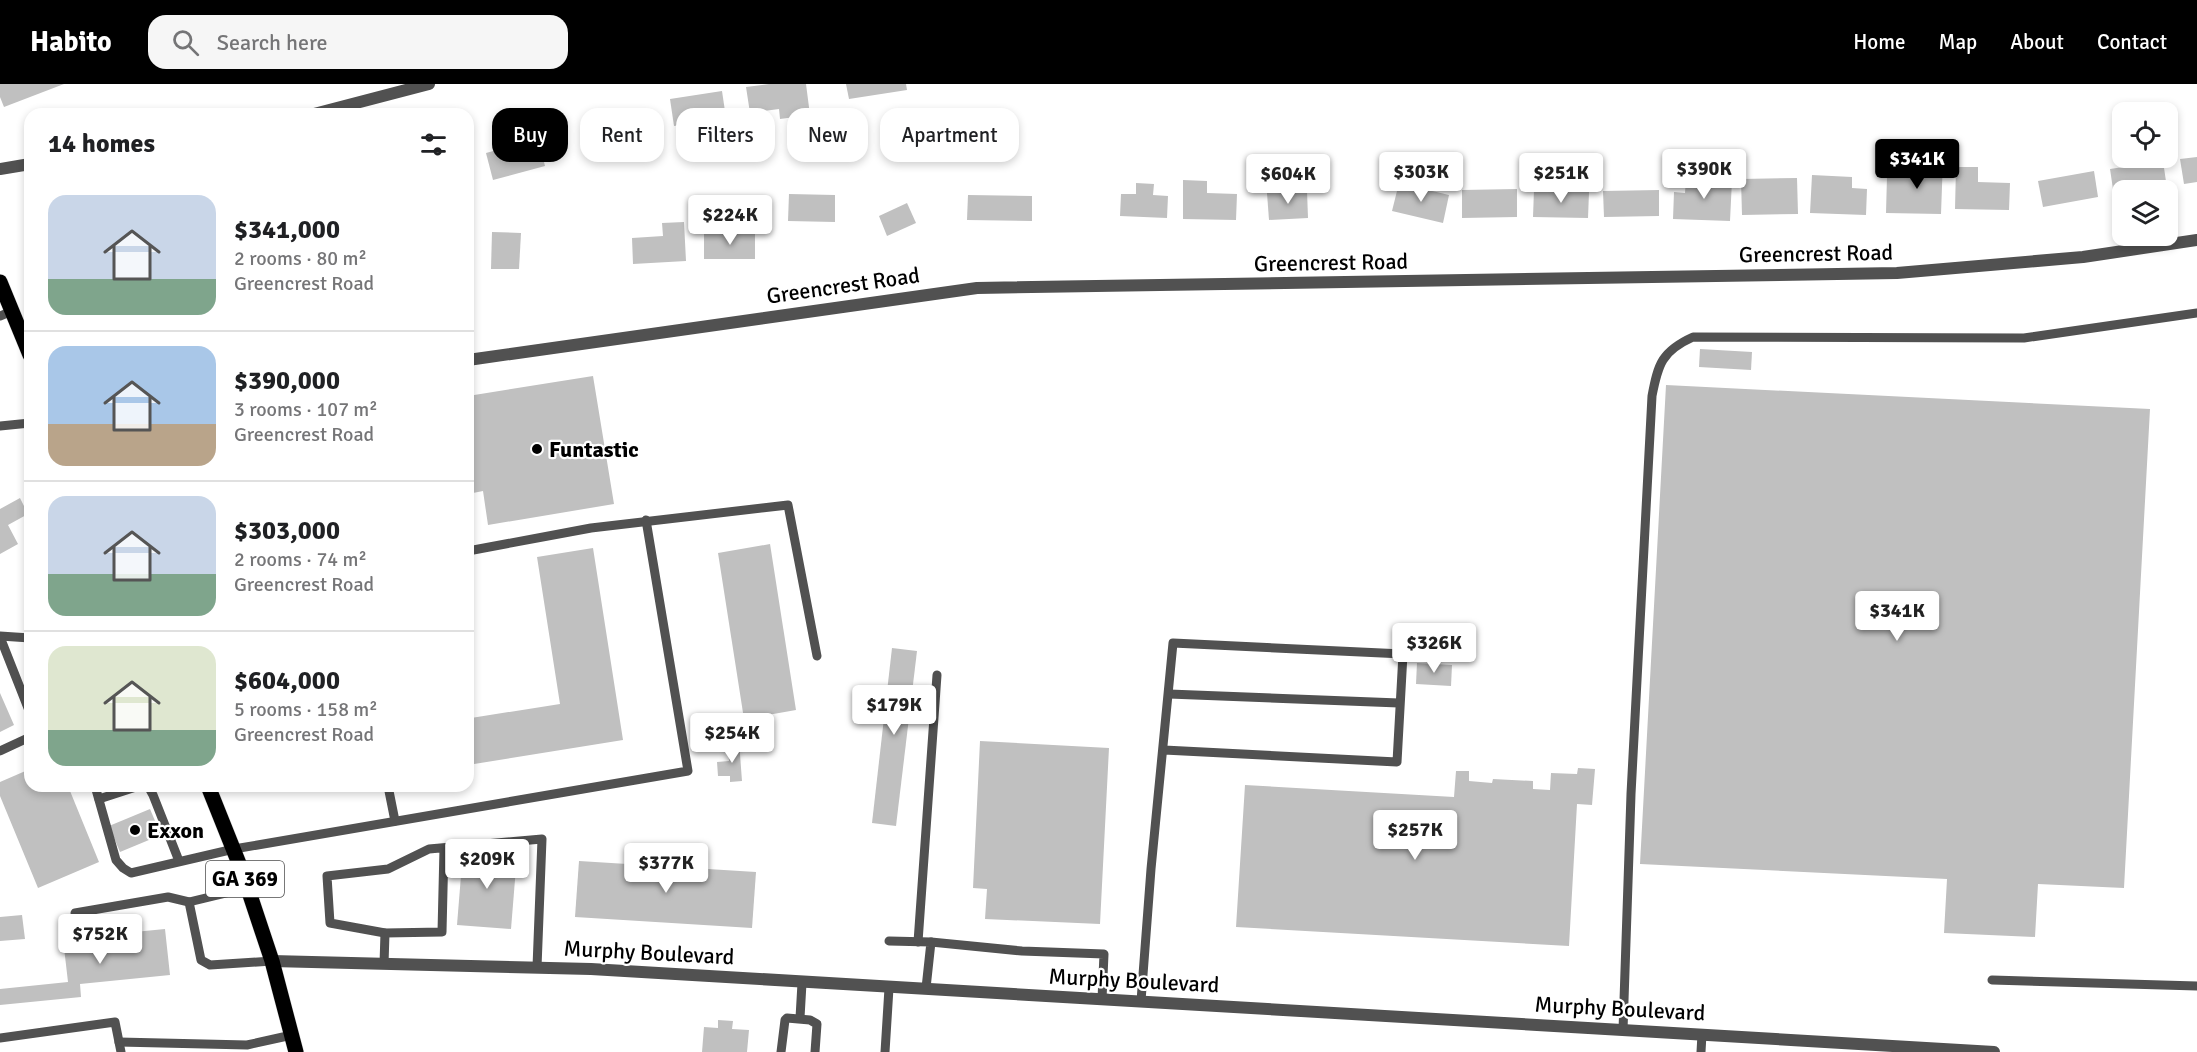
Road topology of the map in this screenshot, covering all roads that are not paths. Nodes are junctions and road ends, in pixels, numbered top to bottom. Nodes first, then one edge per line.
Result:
1 (429, 84) edge
2 (337, 108) edge
3 (24, 165) edge
4 (0, 169) edge
5 (2197, 240) edge
6 (0, 282) edge
7 (6, 313) edge
8 (2197, 313) edge
9 (24, 344) edge
10 (474, 359) edge
11 (24, 424) edge
12 (0, 426) edge
13 (646, 520) junction
14 (474, 550) edge
15 (0, 636) edge
16 (24, 638) edge
17 (817, 656) dead end
18 (937, 675) dead end
19 (1169, 694) junction
20 (24, 698) edge
21 (1399, 702) junction
22 (24, 740) edge
23 (1164, 750) junction
24 (0, 751) edge
25 (97, 792) edge
26 (122, 792) edge
27 (151, 792) edge
28 (210, 792) edge
29 (389, 792) edge
30 (99, 800) junction
31 (395, 821) junction
32 (444, 848) junction
33 (234, 849) junction
34 (179, 861) junction
35 (248, 888) junction
36 (189, 902) junction
37 (75, 913) dead end
38 (385, 933) junction
39 (889, 941) dead end
40 (918, 942) junction
41 (931, 942) junction
42 (272, 961) junction
43 (384, 964) junction
44 (537, 967) junction
45 (1992, 980) dead end
46 (802, 982) junction
47 (2197, 986) edge
48 (890, 988) junction
49 (926, 988) junction
50 (1102, 999) junction
51 (1141, 1001) junction
52 (800, 1018) junction
53 (1623, 1030) junction
54 (1702, 1034) junction
55 (292, 1035) junction
56 (0, 1038) edge
57 (120, 1047) edge
58 (296, 1052) edge
59 (782, 1052) edge
60 (815, 1052) edge
61 (885, 1052) edge
62 (1701, 1052) edge
63 (1994, 1052) edge

1 - 2 street
3 - 4 street
5 - 10 street, Greencrest Road
6 - 7 main road
7 - 9 main road
8 - 53 lane
11 - 12 lane
13 - 14 lane
13 - 17 lane
13 - 31 lane
15 - 16 lane
15 - 20 lane
18 - 40 lane
19 - 21 lane
19 - 21 lane
19 - 23 lane
21 - 23 lane
22 - 24 lane
23 - 51 lane
25 - 30 lane
26 - 30 lane
27 - 34 lane
28 - 33 main road, GA 369
29 - 31 lane
30 - 34 lane
31 - 33 lane
32 - 38 lane
32 - 38 lane
32 - 44 lane
33 - 34 lane
33 - 35 main road, GA 369
35 - 36 lane
35 - 42 main road, GA 369
36 - 37 lane
36 - 42 lane
38 - 43 lane
39 - 40 lane
40 - 41 lane
41 - 49 lane
41 - 50 lane
42 - 43 street, Murphy Boulevard
42 - 55 main road, GA 369
43 - 44 street, Murphy Boulevard
44 - 46 street, Murphy Boulevard
45 - 47 lane
46 - 48 street, Murphy Boulevard
46 - 52 lane
48 - 49 street, Murphy Boulevard
48 - 61 lane
49 - 50 street, Murphy Boulevard
50 - 51 street, Murphy Boulevard
51 - 53 street, Murphy Boulevard
52 - 59 lane
52 - 60 lane
53 - 54 street, Murphy Boulevard
54 - 62 lane
54 - 63 street, Murphy Boulevard
55 - 57 lane
55 - 58 main road, GA 369
56 - 57 lane

